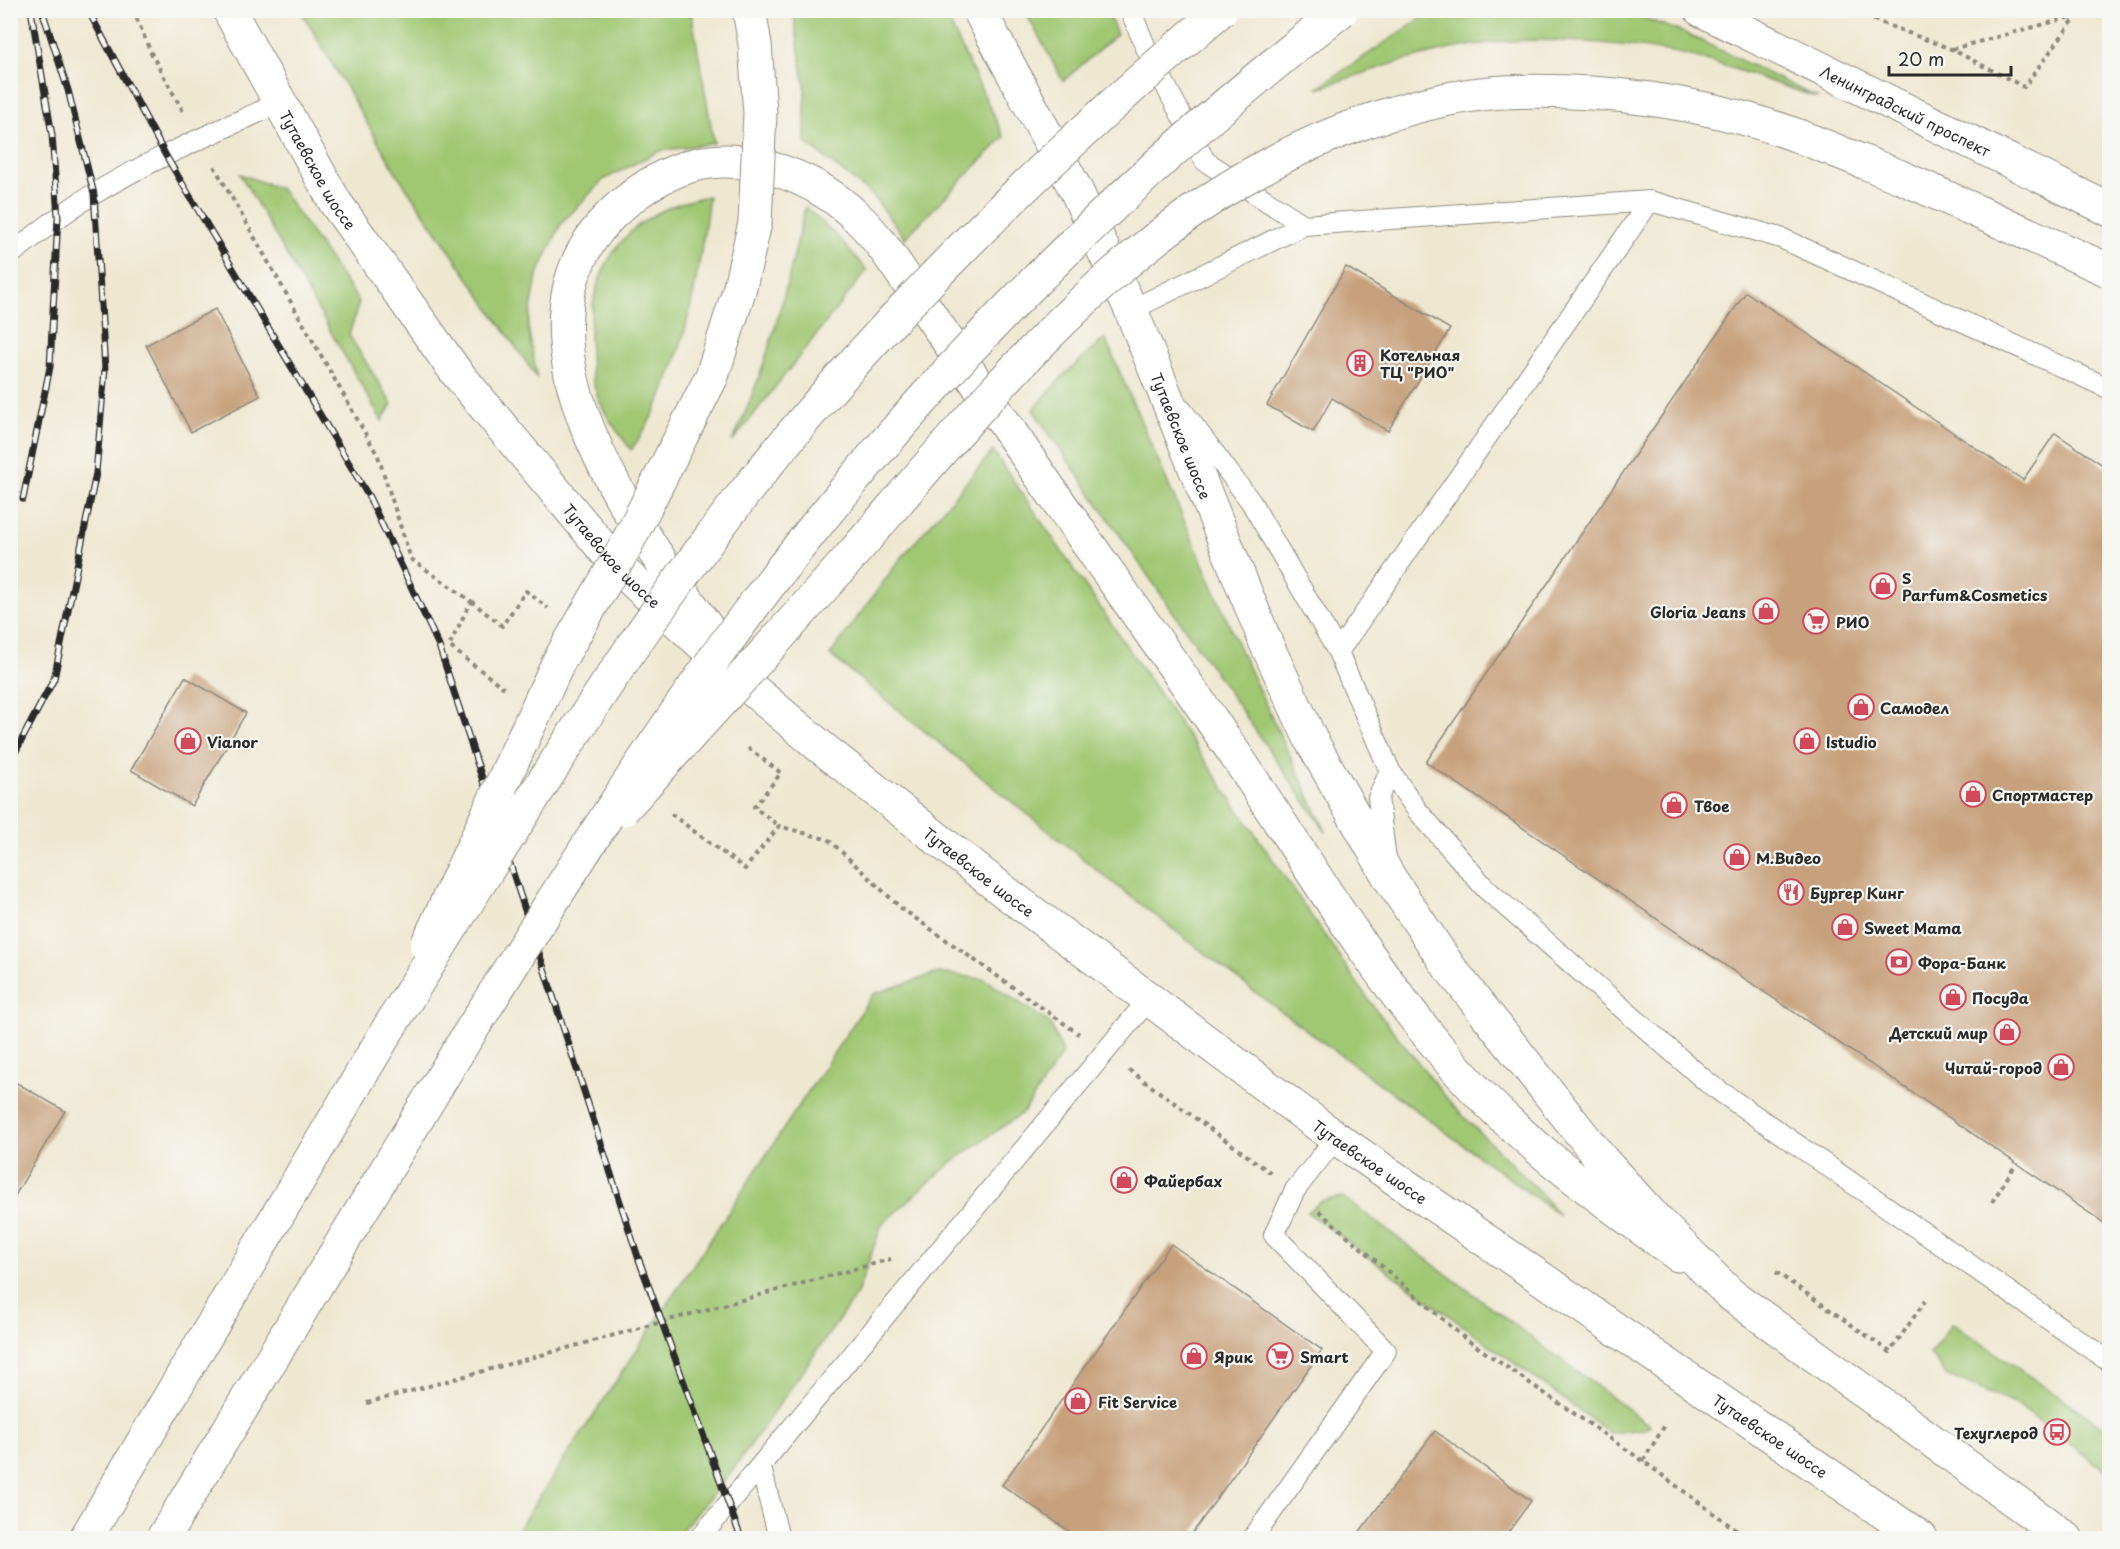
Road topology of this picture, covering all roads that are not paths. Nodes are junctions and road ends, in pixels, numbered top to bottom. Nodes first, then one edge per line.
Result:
1 (229, 10) edge
2 (748, 10) edge
3 (979, 10) edge
4 (1130, 10) edge
5 (1221, 10) edge
6 (1342, 10) edge
7 (1701, 10) edge
8 (279, 103) junction
9 (1650, 201) junction
10 (2109, 210) edge
11 (1304, 225) junction
12 (10, 255) edge
13 (2109, 271) edge
14 (1131, 310) junction
15 (1156, 374) junction
16 (2109, 389) edge
17 (1338, 652) junction
18 (747, 685) junction
19 (1390, 771) junction
20 (576, 862) junction
21 (1389, 877) junction
22 (1149, 999) junction
23 (390, 1026) junction
24 (1336, 1138) junction
25 (1730, 1294) junction
26 (2109, 1362) edge
27 (761, 1468) junction
28 (86, 1539) edge
29 (163, 1539) edge
30 (700, 1539) edge
31 (779, 1539) edge
32 (1253, 1539) edge
33 (1921, 1539) edge
34 (2066, 1539) edge

1 - 8 main road, Тутаевское шоссе
2 - 23 main road, bridge
3 - 14 main road, Тутаевское шоссе
4 - 11 lane
5 - 23 main road, bridge
6 - 20 main road, bridge
7 - 10 main road, Ленинградский проспект
8 - 12 lane
8 - 18 main road, Тутаевское шоссе
9 - 11 lane
9 - 16 lane
9 - 17 lane
11 - 14 lane
13 - 20 main road, bridge
14 - 15 main road, Тутаевское шоссе
15 - 17 lane
15 - 21 main road, Тутаевское шоссе
17 - 19 lane
18 - 22 main road, Тутаевское шоссе
18 - 25 main road
19 - 21 lane
19 - 26 lane
20 - 29 main road, bridge
21 - 25 main road, Тутаевское шоссе
22 - 24 main road, Тутаевское шоссе
22 - 27 lane
23 - 28 main road
24 - 32 lane
24 - 33 main road, Тутаевское шоссе
25 - 34 main road, Тутаевское шоссе
27 - 30 lane
27 - 31 lane

